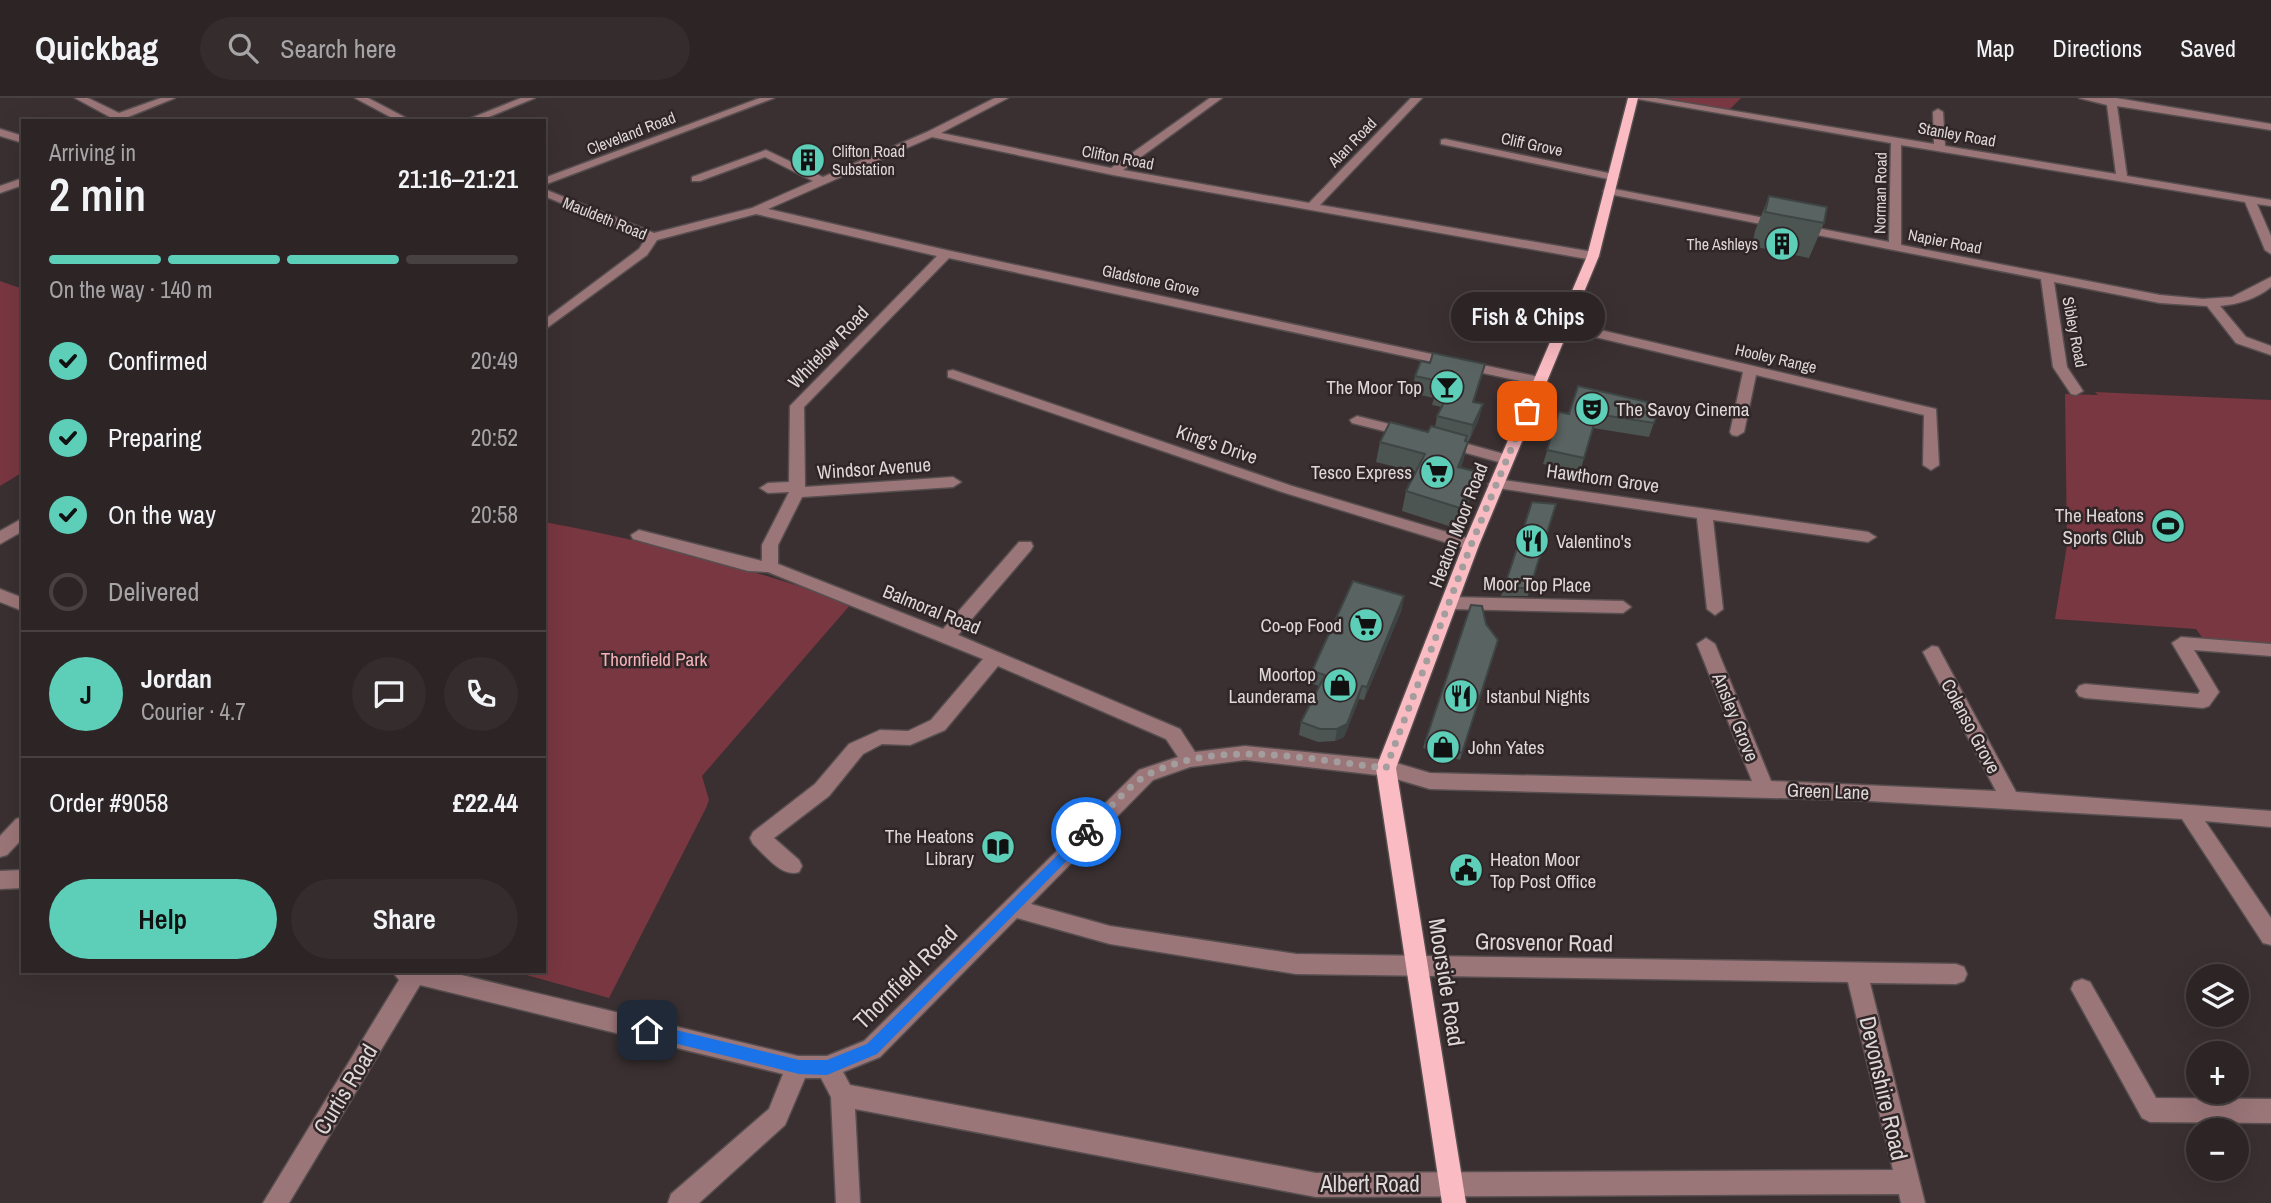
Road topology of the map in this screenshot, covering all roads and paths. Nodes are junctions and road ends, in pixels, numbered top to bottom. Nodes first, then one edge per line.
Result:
1 (80, 98) edge
2 (170, 98) edge
3 (360, 98) edge
4 (530, 98) edge
5 (769, 98) edge
6 (1003, 98) edge
7 (1217, 98) edge
8 (1417, 98) edge
9 (1635, 98) edge
10 (2084, 98) edge
11 (2111, 100) edge
12 (1938, 112) dead end
13 (113, 119) edge
14 (403, 119) edge
15 (474, 119) edge
16 (2271, 127) edge
17 (0, 132) edge
18 (931, 134) junction
19 (21, 140) edge
20 (1896, 140) junction
21 (1446, 142) dead end
22 (1940, 148) junction
23 (1113, 172) junction
24 (1613, 177) junction
25 (2122, 178) junction
26 (696, 179) dead end
27 (546, 181) edge
28 (822, 181) junction
29 (21, 182) edge
30 (0, 190) edge
31 (1609, 191) junction
32 (546, 193) edge
33 (2249, 199) junction
34 (2271, 202) edge
35 (1310, 208) junction
36 (755, 210) junction
37 (653, 237) junction
38 (1895, 247) junction
39 (2271, 250) edge
40 (946, 254) junction
41 (1593, 256) junction
42 (2047, 277) junction
43 (2271, 281) edge
44 (2212, 304) junction
45 (546, 325) edge
46 (1562, 325) junction
47 (2271, 351) edge
48 (1750, 369) junction
49 (953, 374) dead end
50 (1539, 381) junction
51 (2076, 391) dead end
52 (1357, 420) dead end
53 (1737, 432) dead end
54 (1506, 459) junction
55 (1931, 465) dead end
56 (953, 482) dead end
57 (1496, 484) junction
58 (765, 490) dead end
59 (797, 490) junction
60 (1704, 513) junction
61 (21, 524) edge
62 (639, 535) dead end
63 (1868, 537) dead end
64 (0, 539) edge
65 (1471, 545) junction
66 (1025, 547) dead end
67 (771, 567) junction
68 (0, 595) edge
69 (1451, 603) junction
70 (21, 604) edge
71 (1623, 607) dead end
72 (1715, 609) dead end
73 (946, 637) junction
74 (1706, 645) dead end
75 (2271, 650) edge
76 (1932, 652) dead end
77 (995, 657) junction
78 (2085, 691) dead end
79 (1190, 760) junction
80 (1386, 768) junction
81 (1765, 789) junction
82 (2010, 799) junction
83 (2187, 811) junction
84 (2271, 819) edge
85 (21, 827) edge
86 (0, 849) edge
87 (792, 866) dead end
88 (21, 879) edge
89 (0, 880) edge
90 (1011, 907) junction
91 (2271, 936) edge
92 (1418, 967) junction
93 (409, 973) edge
94 (1857, 973) junction
95 (1956, 974) dead end
96 (2082, 989) dead end
97 (799, 1067) junction
98 (827, 1067) junction
99 (844, 1095) junction
100 (2271, 1111) edge
101 (1909, 1192) edge
102 (1452, 1193) edge
103 (275, 1203) edge
104 (680, 1203) edge
105 (848, 1203) edge

1 - 13 street
2 - 13 street
3 - 14 street
4 - 15 street
5 - 27 street, Cleveland Road
6 - 18 street
7 - 23 street
8 - 35 street, Alan Road
9 - 20 street, Stanley Road
9 - 24 main road, Heaton Moor Road
10 - 11 street
11 - 16 street
11 - 25 street
12 - 22 street
17 - 19 street
18 - 23 street, Clifton Road
18 - 28 street
20 - 22 street, Stanley Road
20 - 38 street, Norman Road
21 - 24 street, Cliff Grove
22 - 25 street, Stanley Road
23 - 35 street, Clifton Road
24 - 31 main road, Heaton Moor Road
25 - 33 street, Stanley Road
26 - 28 street
28 - 36 street
29 - 30 street
31 - 38 street, Napier Road
31 - 41 main road, Heaton Moor Road
32 - 37 street, Mauldeth Road
33 - 34 street, Stanley Road
33 - 39 street
35 - 41 street, Clifton Road
36 - 37 street
36 - 40 street, Gladstone Grove
37 - 45 street, Mauldeth Road
38 - 42 street, Napier Road
40 - 50 street, Gladstone Grove
40 - 59 street, Whitelow Road
41 - 46 main road, Heaton Moor Road
42 - 44 street, Napier Road
42 - 51 street, Sibley Road
43 - 44 street, Napier Road
44 - 47 street
46 - 48 street, Hooley Range
46 - 50 main road, Heaton Moor Road
48 - 53 street
48 - 55 street, Hooley Range
49 - 65 street, King's Drive
50 - 54 main road, Heaton Moor Road
52 - 54 street, Heaton Moor Road
54 - 57 main road, Heaton Moor Road
56 - 59 street, Windsor Avenue
57 - 60 street, Hawthorn Grove
57 - 65 main road, Heaton Moor Road
58 - 59 street, Windsor Avenue
59 - 67 street, Whitelow Road
60 - 63 street, Hawthorn Grove
60 - 72 street
61 - 64 street
62 - 67 street, Balmoral Road
65 - 69 main road, Heaton Moor Road
66 - 73 street
67 - 73 street, Balmoral Road
68 - 70 street
69 - 71 street, Moor Top Place
69 - 80 main road, Heaton Moor Road
73 - 77 street, Balmoral Road
74 - 81 street, Ansley Grove
75 - 78 street
76 - 82 street, Colenso Grove
77 - 79 street, Balmoral Road
77 - 87 street
79 - 80 street, Thornfield Road
79 - 90 street, Thornfield Road
80 - 81 street, Green Lane
80 - 92 main road, Moorside Road
81 - 82 street, Green Lane
82 - 83 street, Green Lane
83 - 84 street, Green Lane
83 - 91 street
85 - 86 street
88 - 89 street
90 - 92 street, Grosvenor Road
90 - 98 street, Thornfield Road
92 - 94 street, Grosvenor Road
92 - 102 main road, Moorside Road
93 - 97 street, Thornfield Road
93 - 103 street, Curtis Road
94 - 95 street, Grosvenor Road
94 - 101 street, Devonshire Road
96 - 100 street
97 - 98 street, Thornfield Road
97 - 104 street
98 - 99 street
99 - 102 street, Albert Road
99 - 105 street
101 - 102 street, Albert Road

